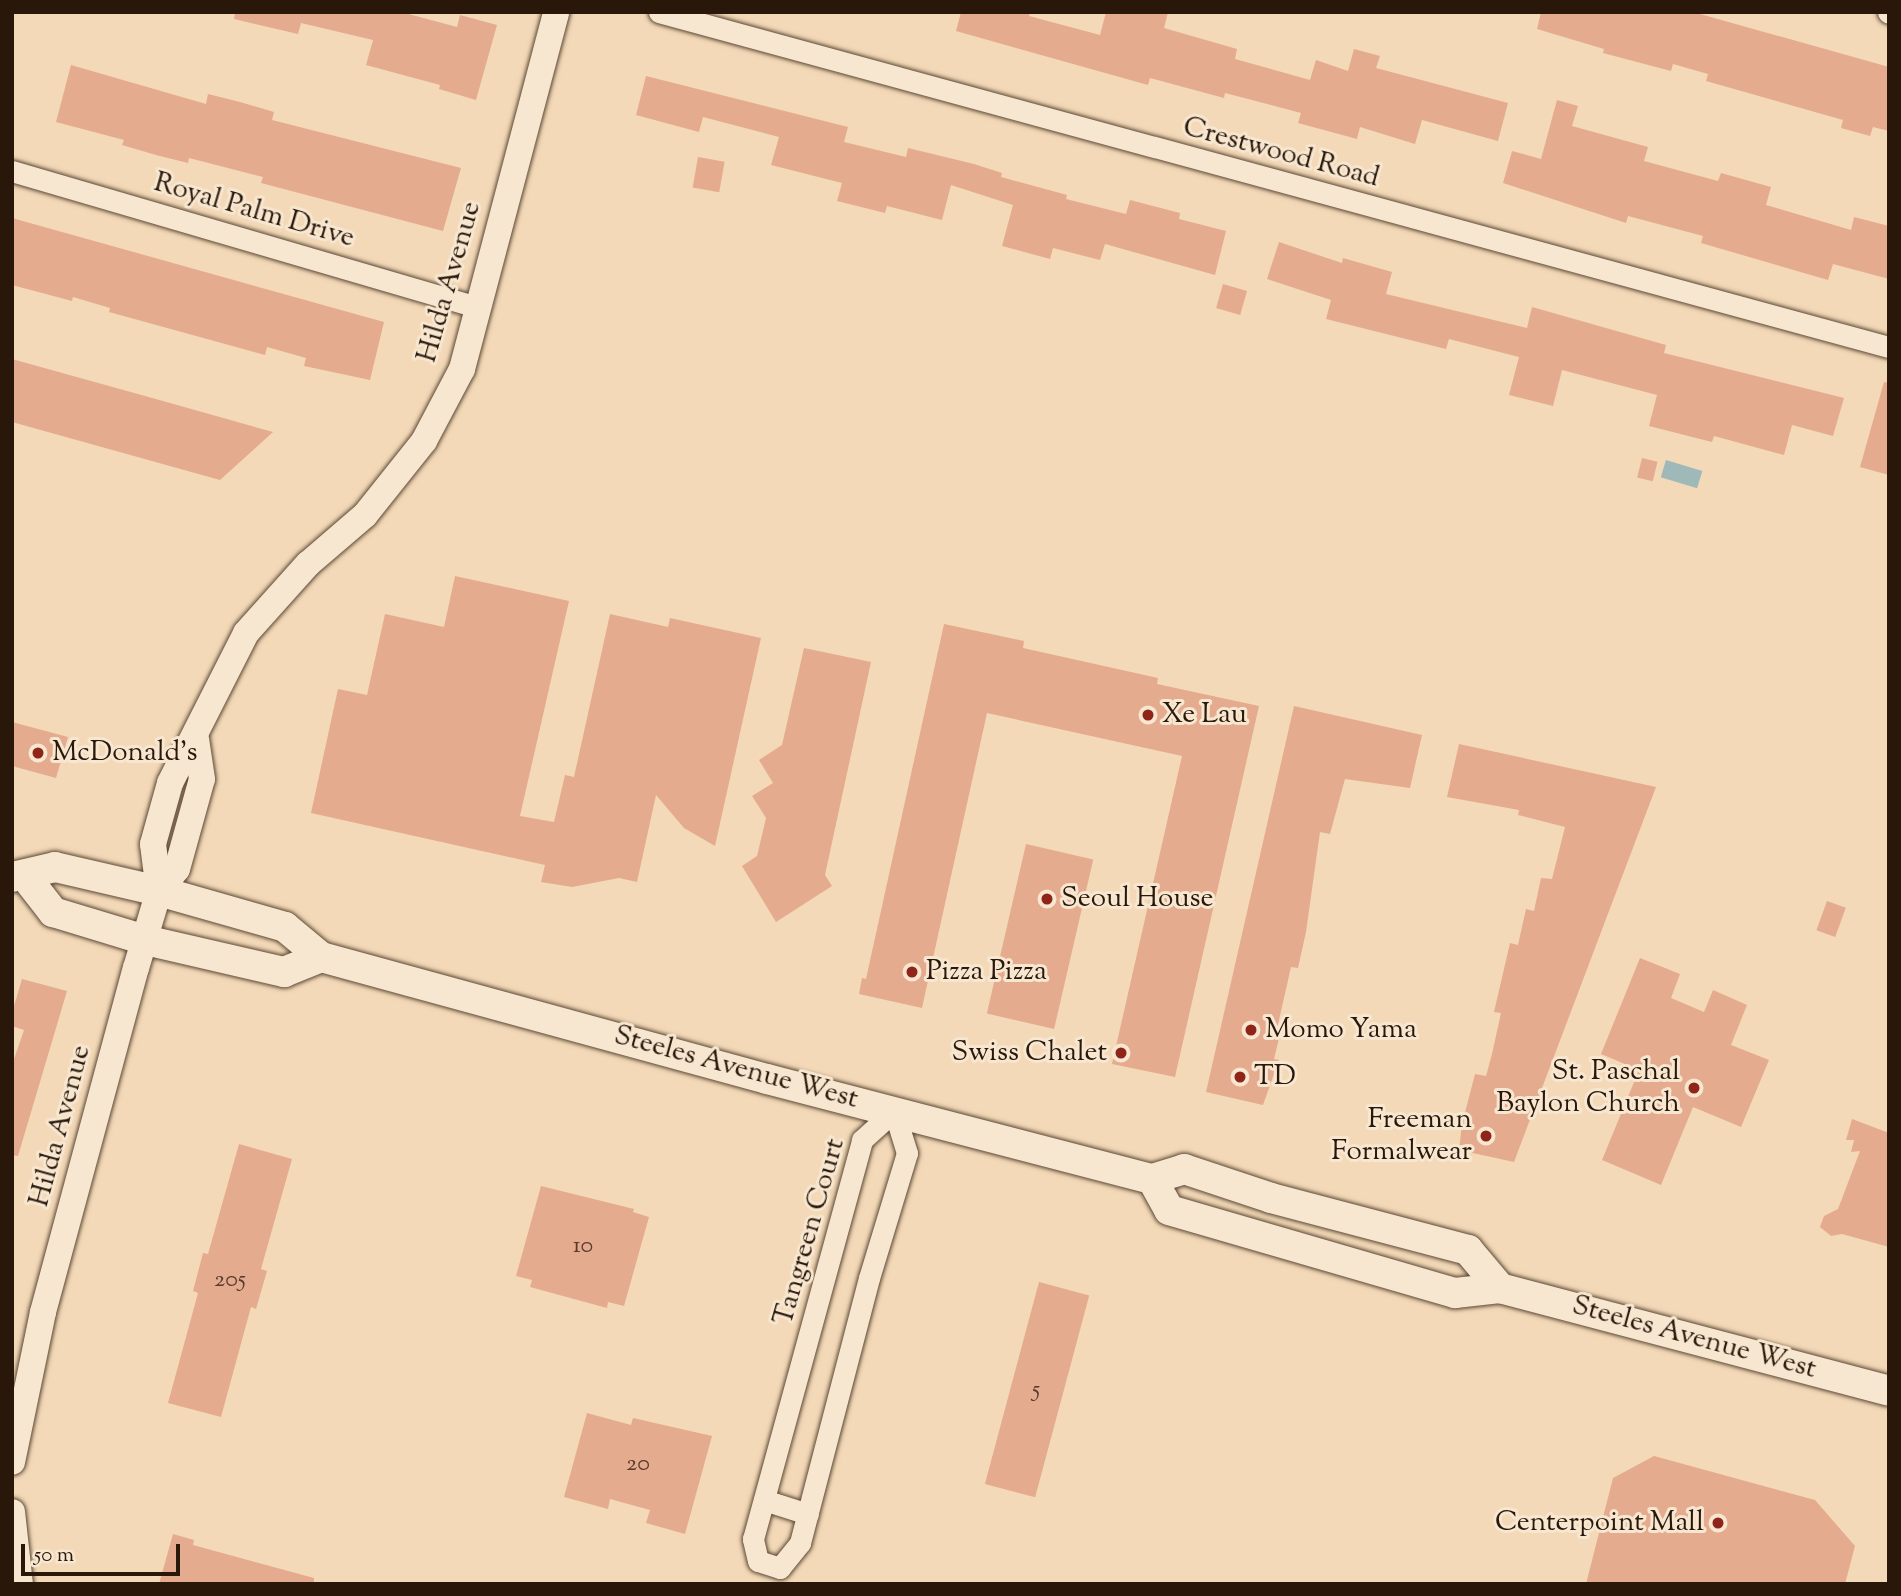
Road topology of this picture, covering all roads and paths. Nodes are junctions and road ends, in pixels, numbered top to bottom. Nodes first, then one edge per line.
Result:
1 (556, 12) edge
2 (659, 12) edge
3 (12, 171) edge
4 (478, 307) junction
5 (1889, 347) edge
6 (19, 876) edge
7 (159, 891) junction
8 (145, 940) junction
9 (321, 957) junction
10 (894, 1111) junction
11 (1152, 1180) junction
12 (1297, 1206) junction
13 (1289, 1245) junction
14 (1500, 1287) junction
15 (1889, 1391) edge
16 (12, 1462) edge
17 (764, 1500) junction
18 (12, 1512) edge
19 (808, 1514) junction
20 (20, 1584) edge

1 - 4 street, Hilda Avenue
2 - 5 street, Crestwood Road
3 - 4 street, Royal Palm Drive
4 - 7 street, Hilda Avenue
6 - 7 main road, Steeles Avenue West
6 - 8 main road, Steeles Avenue West
7 - 8 street, Hilda Avenue
7 - 9 main road, Steeles Avenue West
8 - 9 main road, Steeles Avenue West
8 - 16 street, Hilda Avenue
9 - 10 main road, Steeles Avenue West
10 - 11 main road, Steeles Avenue West
10 - 17 street, Tangreen Court
10 - 19 street, Tangreen Court
11 - 12 main road
11 - 13 main road, Steeles Avenue West
12 - 13 main road
12 - 14 main road
13 - 14 main road, Steeles Avenue West
14 - 15 main road, Steeles Avenue West
17 - 19 street
17 - 19 street, Tangreen Court
18 - 20 street

